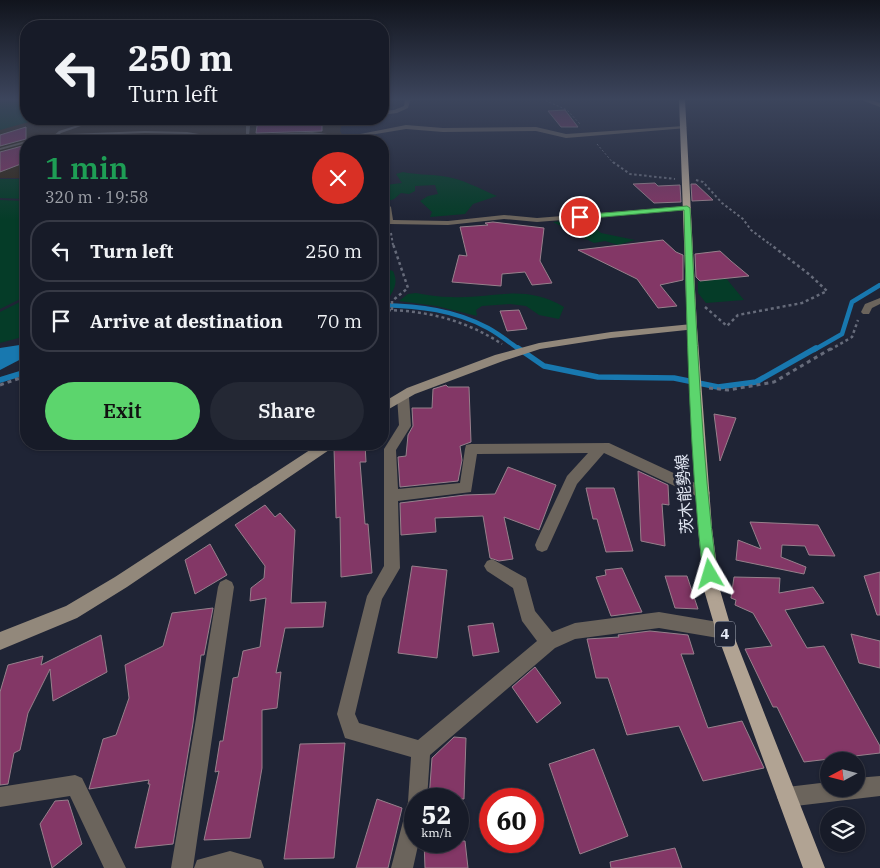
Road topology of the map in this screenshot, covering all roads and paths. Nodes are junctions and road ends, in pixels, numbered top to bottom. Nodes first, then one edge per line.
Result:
1 (595, 140) edge
2 (684, 140) edge
3 (20, 143) edge
4 (0, 149) edge
5 (686, 179) junction
6 (687, 208) junction
7 (389, 214) edge
8 (390, 222) junction
9 (690, 290) junction
10 (880, 301) edge
11 (392, 310) joint
12 (866, 312) joint
13 (692, 326) junction
14 (520, 352) junction
15 (20, 378) edge
16 (695, 382) junction
17 (0, 385) edge
18 (403, 397) junction
19 (389, 405) edge
20 (602, 448) junction
21 (319, 450) edge
22 (702, 493) junction
23 (391, 496) junction
24 (542, 545) dead end
25 (492, 566) dead end
26 (226, 587) dead end
27 (724, 630) junction
28 (0, 641) edge
29 (549, 642) junction
30 (421, 750) junction
31 (880, 786) edge
32 (418, 788) edge
33 (865, 788) edge
34 (820, 793) edge
35 (0, 797) edge
36 (787, 797) junction
37 (405, 853) edge
38 (115, 868) edge
39 (182, 868) edge
40 (205, 868) edge
41 (253, 868) edge
42 (402, 868) edge
43 (814, 868) edge

1 - 5 path
2 - 5 main road, 茨木能勢線 / 4
3 - 4 lane
5 - 6 main road, 茨木能勢線 / 4
5 - 9 path
6 - 8 street
6 - 9 main road, 茨木能勢線 / 4
7 - 8 street
8 - 11 path
9 - 13 main road, 茨木能勢線 / 4
10 - 12 street
11 - 14 path
12 - 16 path
13 - 14 street
13 - 16 main road, 茨木能勢線 / 4
14 - 18 street
15 - 17 path
16 - 22 main road, 茨木能勢線 / 4
18 - 19 street
18 - 23 street
20 - 22 street
20 - 23 street
20 - 24 street
21 - 28 street
22 - 27 main road, 茨木能勢線 / 4
23 - 30 street
25 - 29 street
26 - 39 street
27 - 29 street
27 - 36 main road, 茨木能勢線 / 4
29 - 30 street
30 - 32 street
31 - 33 street
34 - 36 street
35 - 38 street
36 - 43 main road, 茨木能勢線 / 4
37 - 42 street
40 - 41 street

